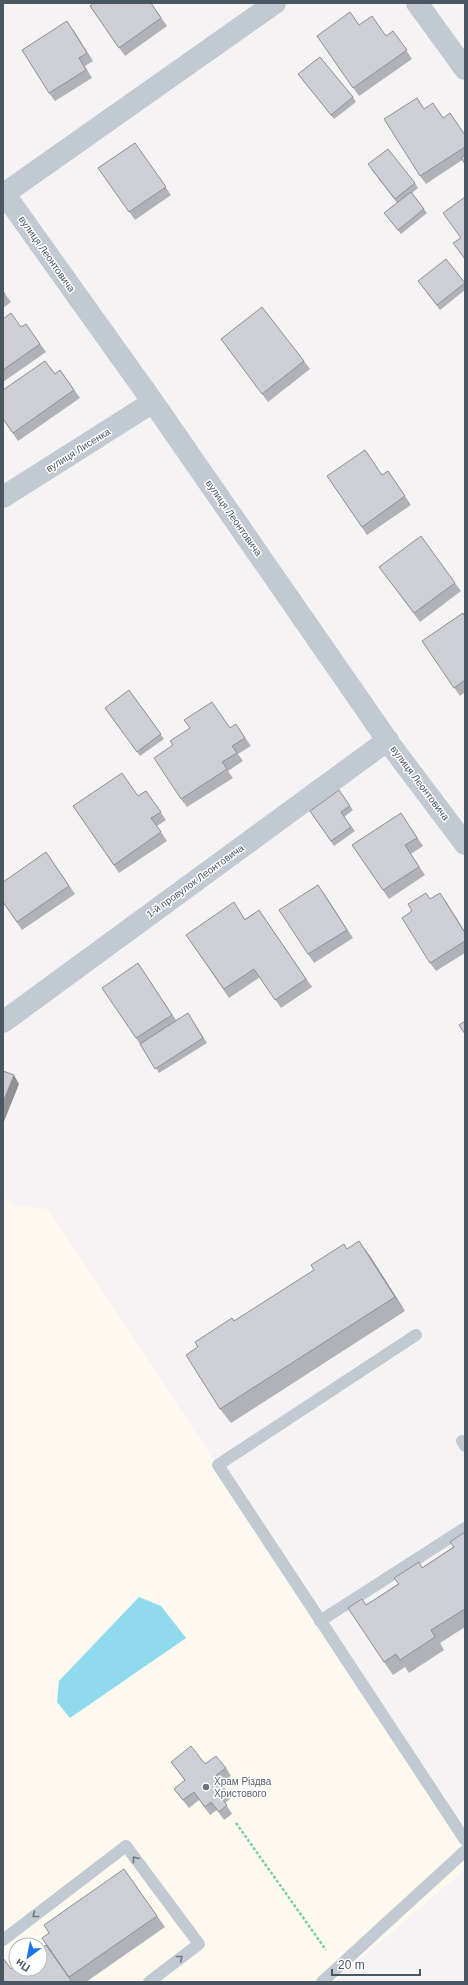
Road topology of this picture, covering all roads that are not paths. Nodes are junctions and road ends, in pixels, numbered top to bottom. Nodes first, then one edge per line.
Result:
1 (275, 3) edge
2 (416, 3) edge
3 (465, 69) edge
4 (3, 193) edge
5 (153, 402) junction
6 (3, 497) edge
7 (388, 740) junction
8 (465, 844) edge
9 (3, 1022) edge
10 (416, 1335) dead end
11 (465, 1528) edge
12 (320, 1621) junction
13 (465, 1840) edge
14 (465, 1851) edge
15 (3, 1940) edge
16 (149, 1982) edge
17 (322, 1982) edge

1 - 4 street
2 - 3 street
4 - 5 street, вулиця Леонтовича
5 - 6 street, вулиця Лисенка
5 - 7 street, вулиця Леонтовича
7 - 8 street, вулиця Леонтовича
7 - 9 street, 1-й провулок Леонтовича
10 - 12 lane
11 - 12 lane
12 - 13 lane
14 - 17 lane
16 -> 15 lane

